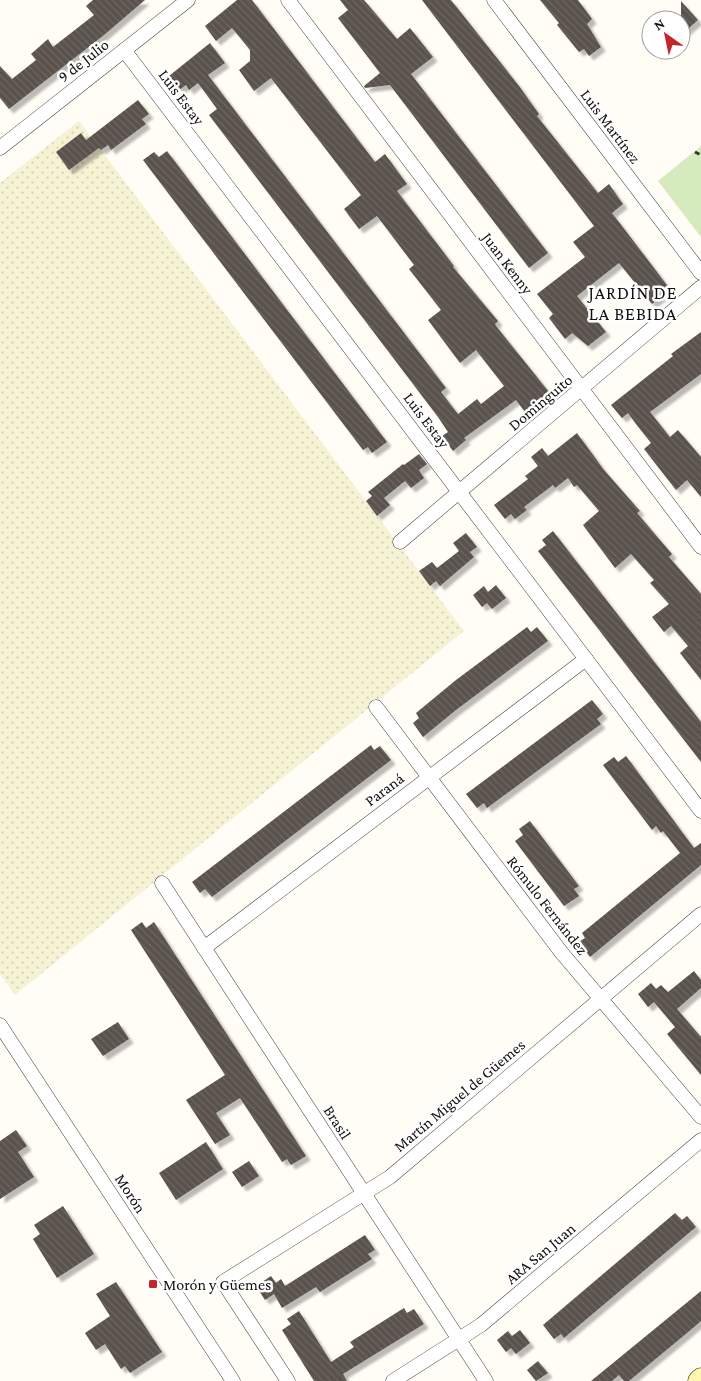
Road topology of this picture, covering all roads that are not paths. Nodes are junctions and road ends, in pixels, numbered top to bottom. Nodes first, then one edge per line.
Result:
1 (188, 0) edge
2 (288, 0) edge
3 (494, 0) edge
4 (124, 50) junction
5 (0, 148) edge
6 (701, 273) edge
7 (701, 287) edge
8 (582, 389) junction
9 (459, 492) junction
10 (400, 542) dead end
11 (701, 547) edge
12 (586, 659) junction
13 (376, 707) dead end
14 (429, 777) junction
15 (701, 811) edge
16 (162, 883) dead end
17 (701, 914) edge
18 (204, 948) junction
19 (601, 998) junction
20 (0, 1024) edge
21 (701, 1117) edge
22 (701, 1140) edge
23 (364, 1193) junction
24 (459, 1339) junction
25 (701, 1378) edge
26 (233, 1381) edge
27 (288, 1381) edge
28 (393, 1381) edge
29 (486, 1381) edge
30 (698, 1381) edge

1 - 4 street, 9 de Julio
2 - 8 street, Juan Kenny
3 - 6 street, Luis Martínez
4 - 5 street, 9 de Julio
4 - 9 street, Luis Estay
7 - 8 street, Dominguito
8 - 9 street, Dominguito
8 - 11 street, Juan Kenny
9 - 10 street, Dominguito
9 - 12 street, Luis Estay
12 - 14 street, Paraná
12 - 15 street, Luis Estay
13 - 14 street, Rómulo Fernández
14 - 18 street, Paraná
14 - 19 street, Rómulo Fernández
16 - 18 street, Brasil
17 - 19 street, Martín Miguel de Güemes
18 - 23 street, Brasil
19 - 21 street, Rómulo Fernández
19 - 23 street, Martín Miguel de Güemes
20 - 26 street, Morón
22 - 24 street, ARA San Juan
23 - 24 street, Brasil
23 - 27 street, Martín Miguel de Güemes
24 - 28 street, ARA San Juan
24 - 29 street, Brasil
25 - 30 street

